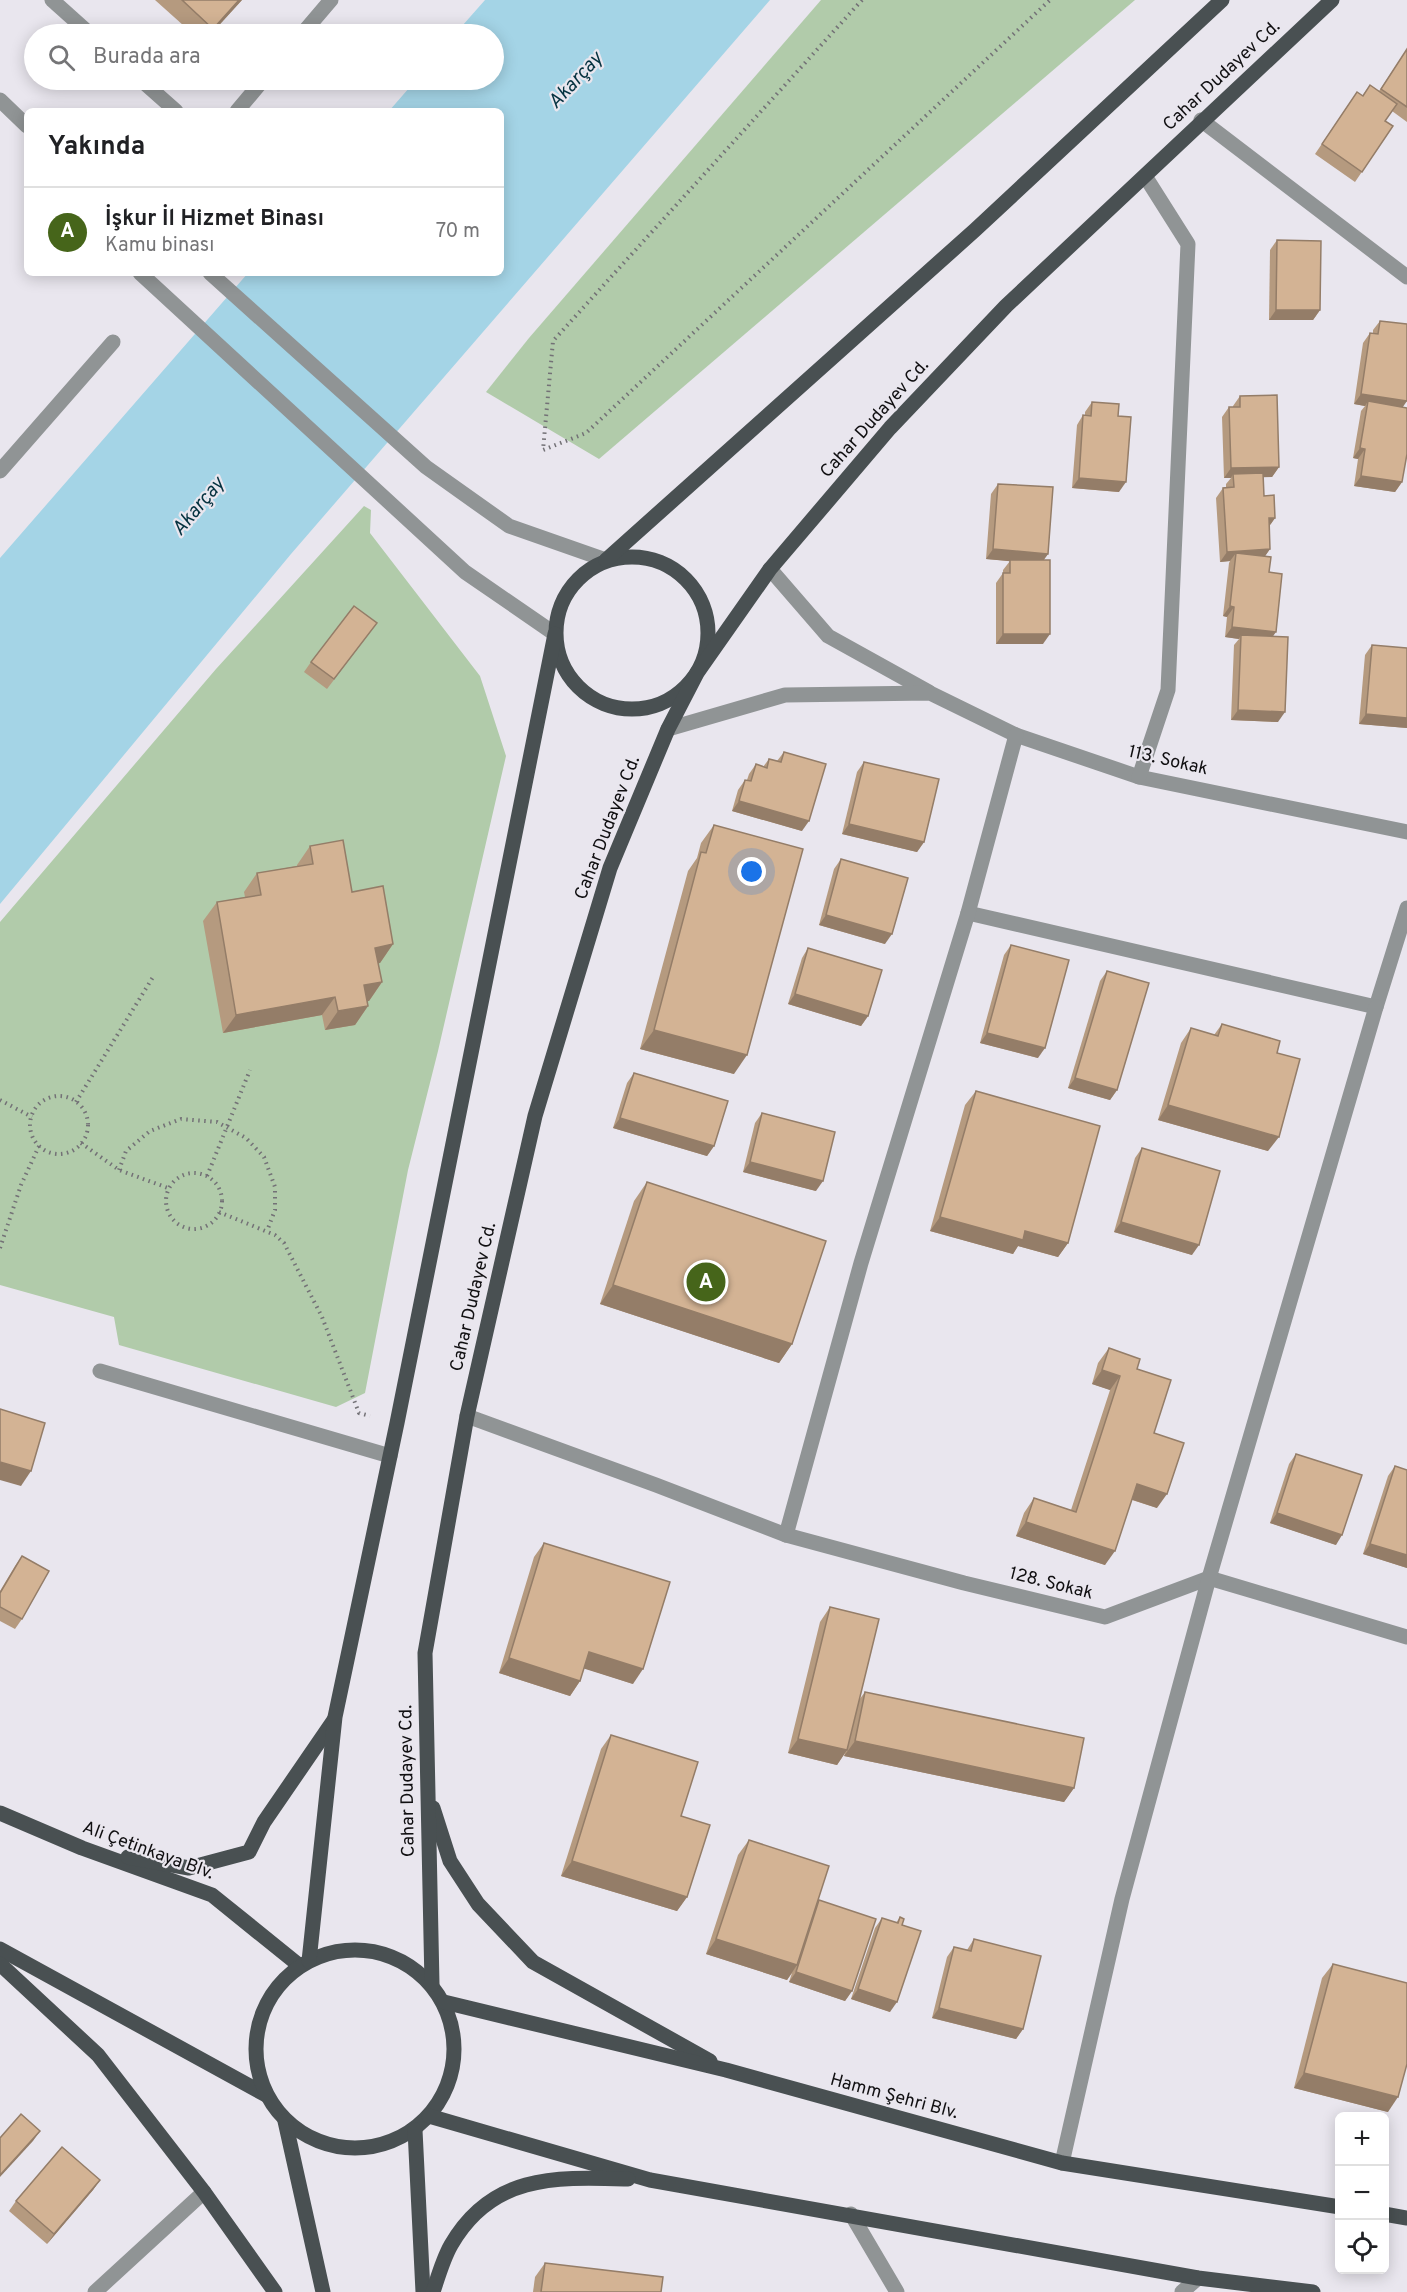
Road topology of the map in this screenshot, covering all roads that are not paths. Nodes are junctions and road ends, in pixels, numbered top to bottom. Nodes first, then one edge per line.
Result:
1 (52, 0) edge
2 (331, 0) edge
3 (1222, 0) edge
4 (1332, 0) edge
5 (79, 24) edge
6 (311, 24) edge
7 (152, 90) edge
8 (255, 90) edge
9 (0, 100) edge
10 (173, 108) edge
11 (240, 108) edge
12 (1202, 120) junction
13 (24, 123) edge
14 (1145, 176) junction
15 (143, 276) edge
16 (213, 276) edge
17 (1407, 277) edge
18 (113, 342) dead end
19 (0, 471) edge
20 (606, 560) junction
21 (770, 569) junction
22 (555, 634) junction
23 (697, 673) junction
24 (930, 693) junction
25 (668, 729) junction
26 (1016, 735) junction
27 (1139, 777) junction
28 (1407, 832) edge
29 (1407, 908) edge
30 (968, 914) junction
31 (1376, 1008) junction
32 (100, 1371) dead end
33 (467, 1416) junction
34 (390, 1456) junction
35 (786, 1535) junction
36 (1209, 1578) junction
37 (1407, 1637) edge
38 (335, 1717) junction
39 (428, 1791) junction
40 (0, 1813) edge
41 (82, 1848) junction
42 (0, 1949) edge
43 (305, 1963) junction
44 (0, 1964) edge
45 (432, 1984) junction
46 (444, 2002) junction
47 (726, 2070) junction
48 (266, 2095) junction
49 (429, 2116) junction
50 (285, 2121) junction
51 (415, 2130) junction
52 (1062, 2163) junction
53 (650, 2180) junction
54 (204, 2192) junction
55 (1335, 2206) edge
56 (851, 2214) junction
57 (1389, 2215) edge
58 (1407, 2218) edge
59 (1198, 2278) junction
60 (95, 2292) edge
61 (275, 2292) edge
62 (323, 2292) edge
63 (423, 2292) edge
64 (433, 2292) edge
65 (897, 2292) edge
66 (1182, 2292) edge
67 (1313, 2292) edge

1 - 5 street
2 - 6 street
3 - 20 main road
4 - 12 main road, Cahar Dudayev Cd.
7 - 10 street
8 - 11 street
9 - 13 street
12 - 14 main road, Cahar Dudayev Cd.
12 - 17 street
14 - 21 main road, Cahar Dudayev Cd.
14 - 27 street
15 - 22 street
16 - 20 street
18 - 19 street
20 - 22 main road
20 - 23 main road
21 - 23 main road, Cahar Dudayev Cd.
21 - 24 street, 113. Sokak
22 - 23 main road
22 - 34 main road
23 - 25 main road, Cahar Dudayev Cd.
24 - 25 street, 113. Sokak
24 - 26 street, 113. Sokak
25 - 33 main road, Cahar Dudayev Cd.
26 - 27 street, 113. Sokak
26 - 30 street
27 - 28 street, 113. Sokak
29 - 31 street
30 - 31 street
30 - 35 street
31 - 36 street
32 - 34 street
33 - 35 street, 128. Sokak
33 - 39 main road, Cahar Dudayev Cd.
34 - 38 main road
35 - 36 street, 128. Sokak
36 - 37 street
36 - 52 street
38 - 41 main road
38 - 43 main road
39 - 45 main road, Cahar Dudayev Cd.
39 - 47 main road
40 - 41 main road, Ali Çetinkaya Blv.
41 - 43 main road, Ali Çetinkaya Blv.
42 - 48 main road
43 - 45 main road
43 - 48 main road
44 - 54 main road
45 - 46 main road
46 - 47 main road, Hamm Şehri Blv.
46 - 49 main road
47 - 52 main road, Hamm Şehri Blv.
48 - 50 main road
49 - 51 main road
49 - 53 main road
50 - 51 main road
50 - 62 main road
51 - 63 main road
52 - 55 main road, Hamm Şehri Blv.
53 - 56 main road
53 - 64 main road
54 - 60 street
54 - 61 main road
56 - 59 main road
56 - 65 street
57 - 58 main road
59 - 66 street
59 - 67 main road

